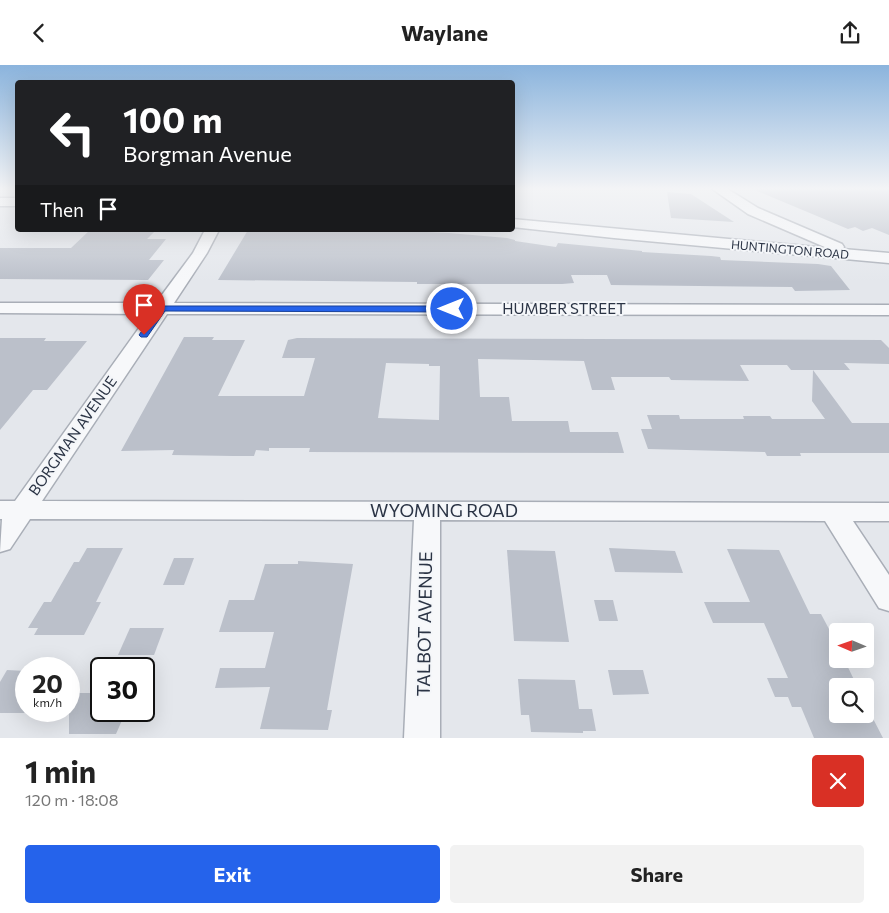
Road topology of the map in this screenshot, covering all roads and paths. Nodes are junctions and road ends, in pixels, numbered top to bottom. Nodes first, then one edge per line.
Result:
1 (772, 219) edge
2 (515, 223) edge
3 (796, 230) junction
4 (211, 232) edge
5 (774, 248) junction
6 (858, 256) junction
7 (889, 258) edge
8 (889, 268) edge
9 (0, 308) edge
10 (162, 308) junction
11 (889, 309) edge
12 (11, 510) edge
13 (427, 511) junction
14 (833, 512) junction
15 (889, 512) edge
16 (0, 542) edge
17 (889, 599) edge
18 (422, 738) edge

1 - 3 street
2 - 5 street, HUNTINGTON ROAD
3 - 5 street
3 - 6 street
4 - 10 street, BORGMAN AVENUE
5 - 6 street, HUNTINGTON ROAD
6 - 7 street, HUNTINGTON ROAD
6 - 8 street
9 - 10 street, HUMBER STREET
10 - 11 street, HUMBER STREET
10 - 12 street, BORGMAN AVENUE
12 - 13 street, WYOMING ROAD
12 - 16 street, BORGMAN AVENUE
13 - 14 street, WYOMING ROAD
13 - 18 street, TALBOT AVENUE
14 - 15 street, WYOMING ROAD
14 - 17 street

